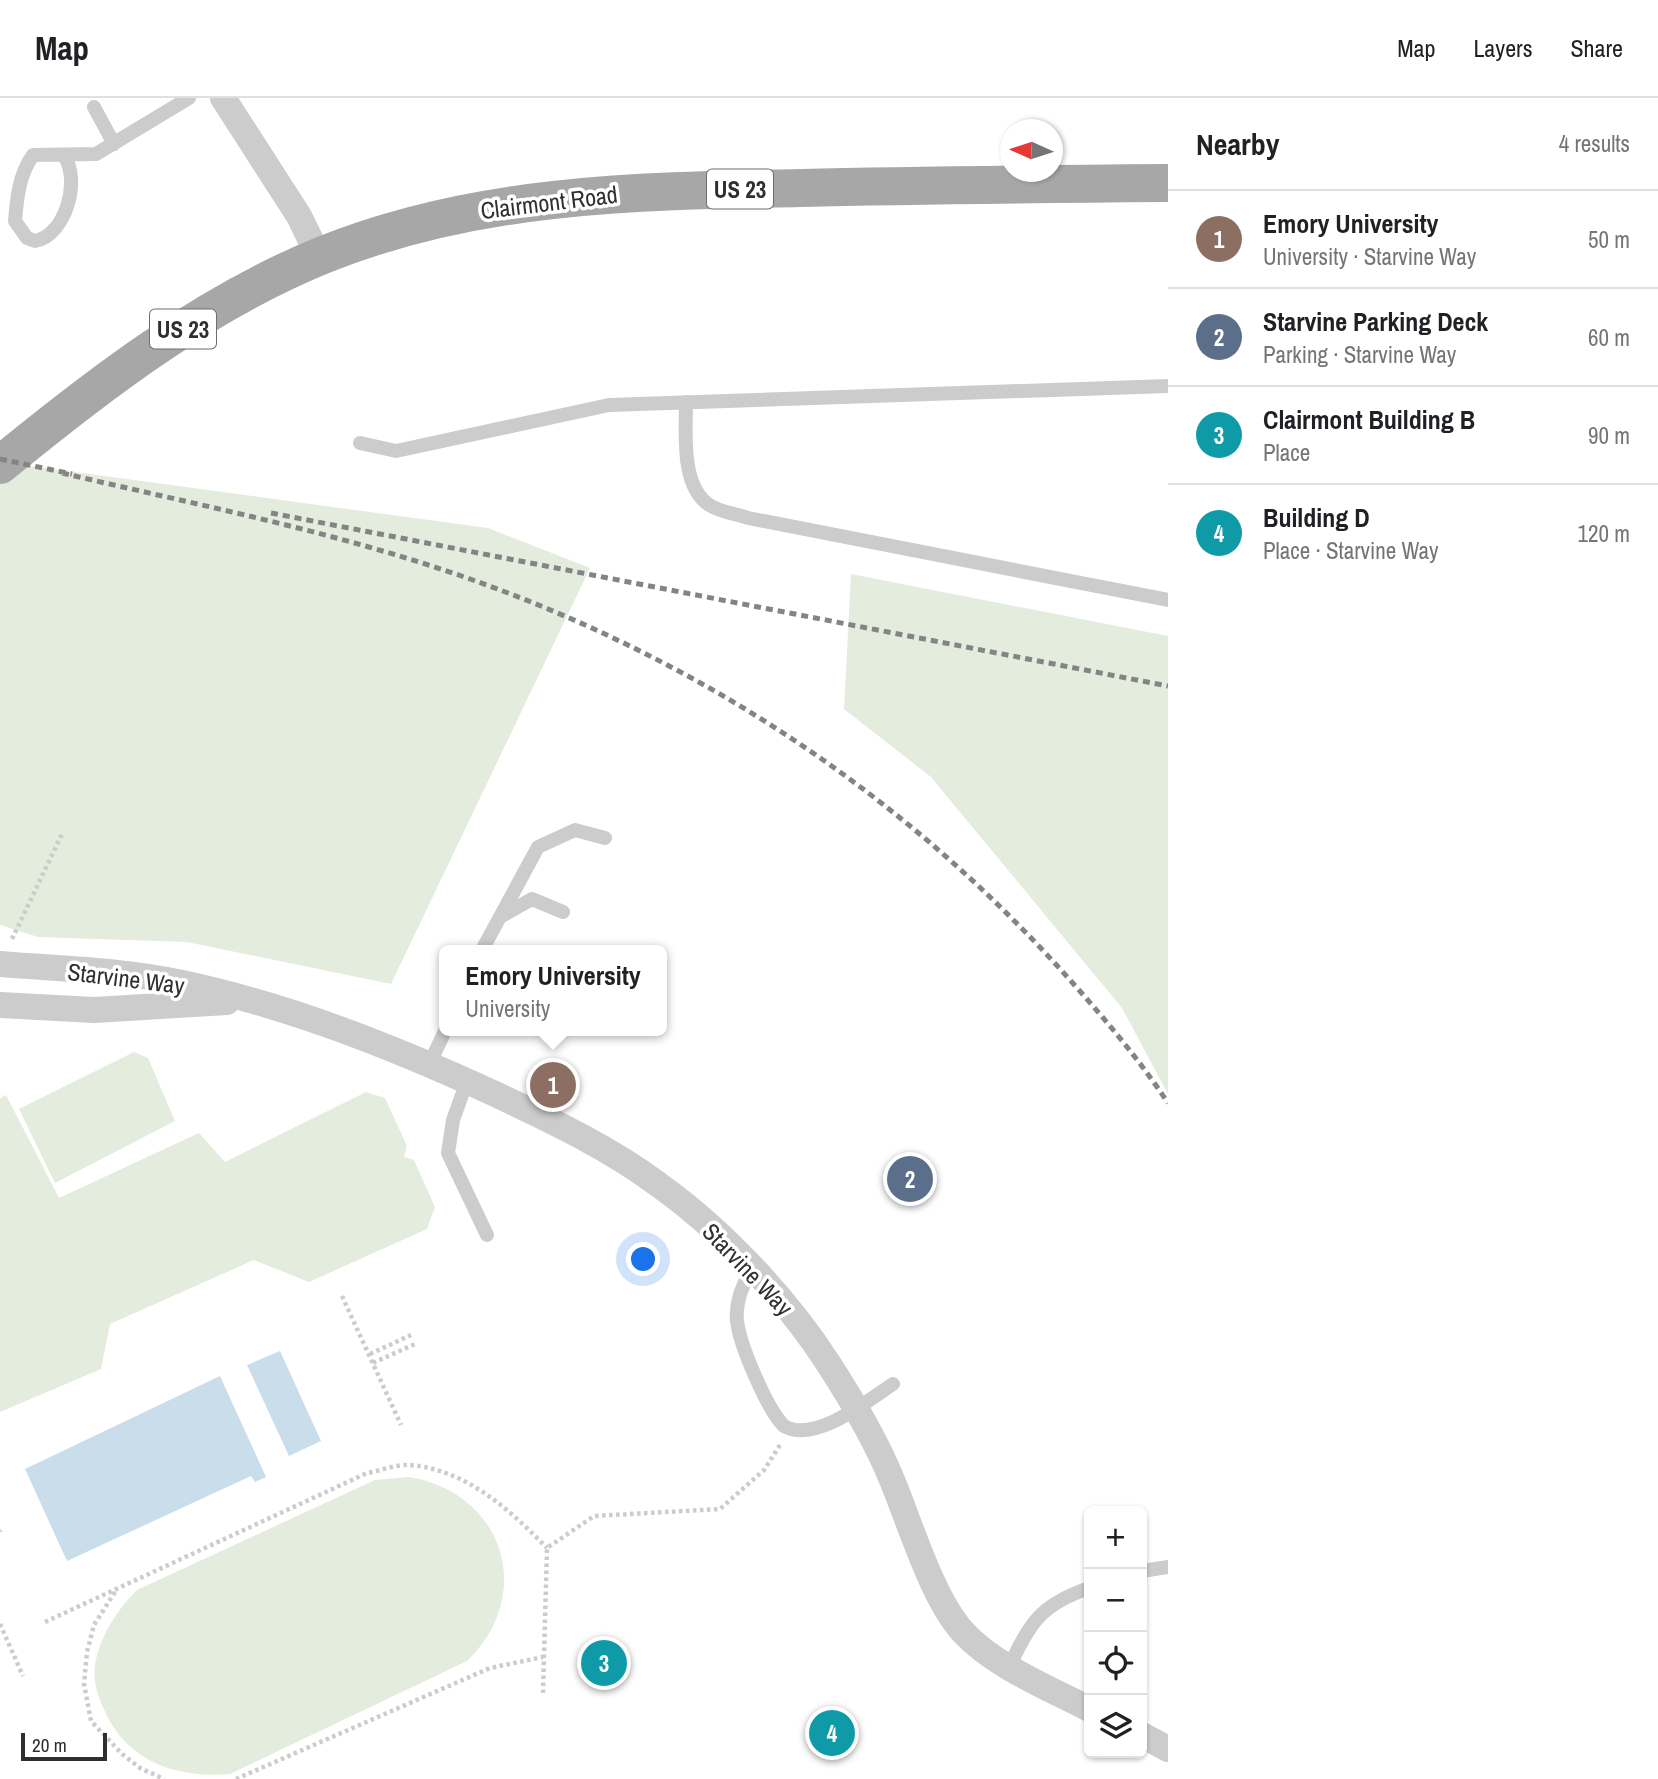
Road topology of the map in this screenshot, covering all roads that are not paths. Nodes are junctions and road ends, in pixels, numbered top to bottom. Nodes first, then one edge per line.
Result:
1 (189, 98) edge
2 (223, 98) edge
3 (94, 107) dead end
4 (114, 144) junction
5 (64, 156) junction
6 (1168, 183) edge
7 (319, 257) junction
8 (1168, 386) edge
9 (686, 402) junction
10 (360, 443) dead end
11 (0, 465) edge
12 (1168, 600) edge
13 (605, 838) dead end
14 (564, 912) dead end
15 (500, 916) junction
16 (485, 945) edge
17 (5, 953) edge
18 (250, 1001) junction
19 (0, 1004) edge
20 (442, 1036) edge
21 (429, 1065) junction
22 (467, 1081) junction
23 (487, 1235) dead end
24 (751, 1269) junction
25 (893, 1384) dead end
26 (856, 1408) junction
27 (1168, 1567) edge
28 (1147, 1570) edge
29 (1084, 1590) edge
30 (1009, 1667) junction
31 (1084, 1706) edge
32 (1147, 1738) edge
33 (1168, 1749) edge

1 - 4 lane
2 - 7 street
3 - 4 lane
4 - 5 lane
5 - 5 lane
6 - 7 main road, Clairmont Road / US 23
7 - 11 main road, Clairmont Road / US 23
8 - 9 lane
9 - 10 lane
9 - 12 lane
13 - 15 lane
14 - 15 lane
15 - 16 lane
17 - 18 street, Starvine Way
18 - 19 street, Starvine Way
18 - 21 street, Starvine Way
20 - 21 lane
21 - 22 street, Starvine Way
22 - 23 lane
22 - 24 street, Starvine Way
24 - 26 street, Starvine Way
24 - 26 lane
25 - 26 lane
26 - 30 street, Starvine Way
27 - 28 lane
29 - 30 lane
30 - 31 street, Starvine Way
32 - 33 street

